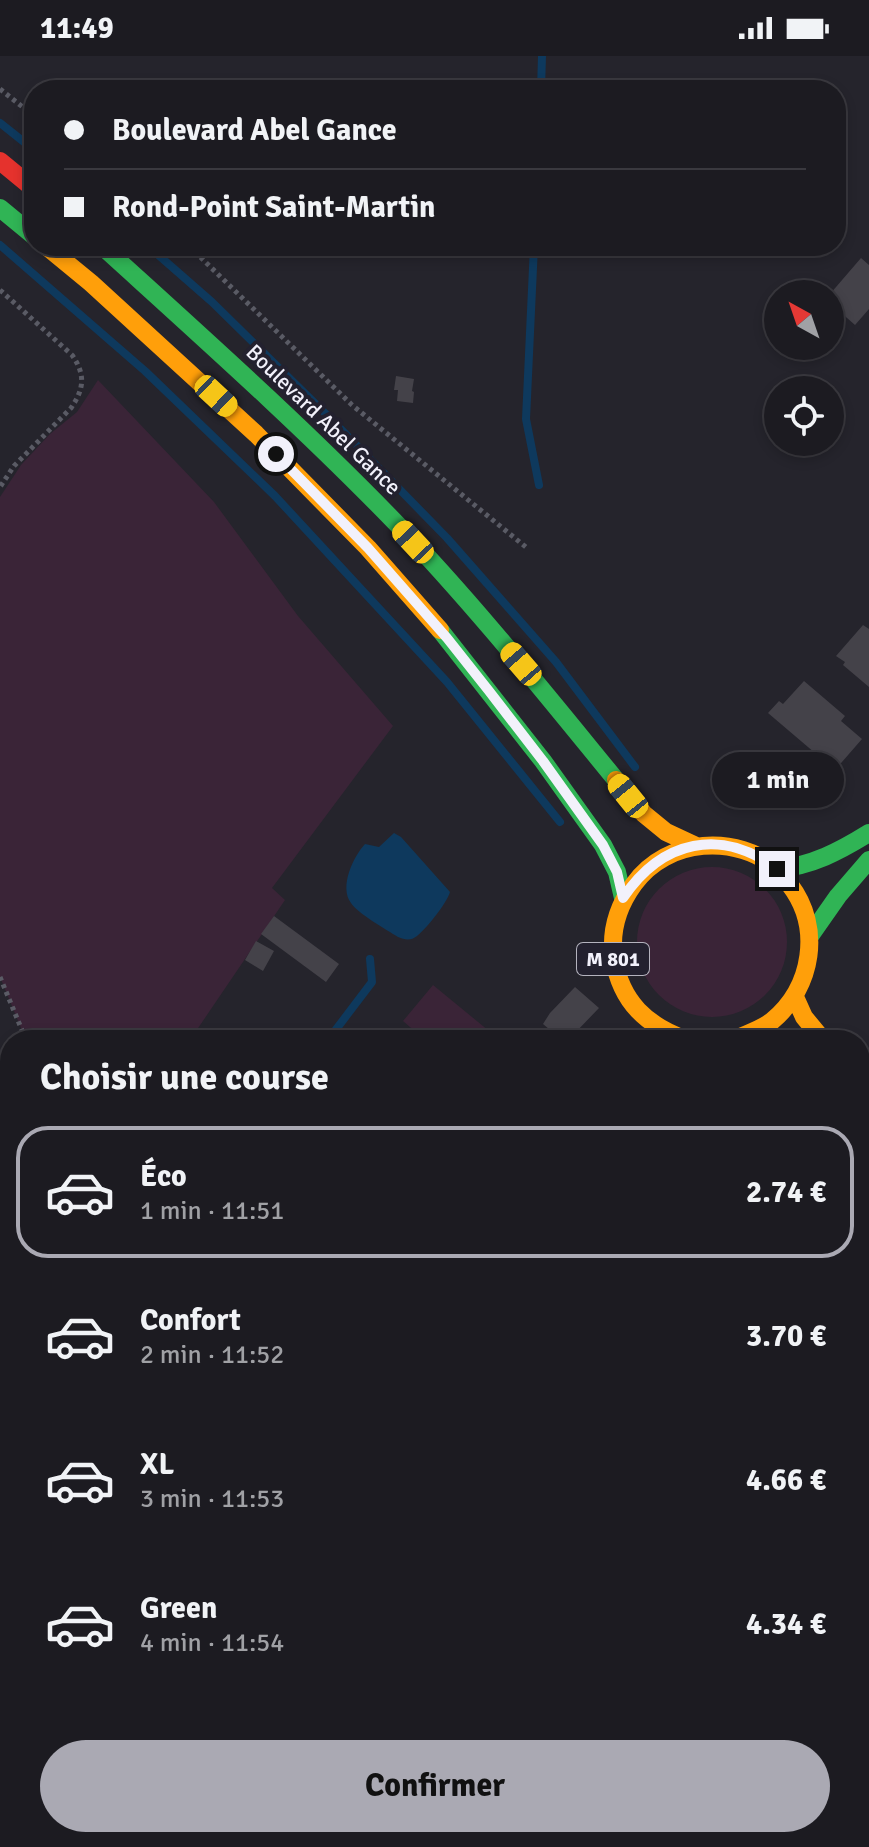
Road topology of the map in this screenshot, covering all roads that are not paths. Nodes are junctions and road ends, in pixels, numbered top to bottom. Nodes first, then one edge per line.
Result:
1 (0, 161) edge
2 (24, 181) edge
3 (0, 208) edge
4 (24, 228) edge
5 (58, 256) edge
6 (113, 256) edge
7 (869, 833) edge
8 (696, 846) junction
9 (869, 860) edge
10 (777, 869) junction
11 (623, 898) junction
12 (810, 936) junction
13 (795, 997) junction
14 (645, 1027) edge
15 (759, 1030) edge
16 (815, 1030) edge

1 - 2 main road
3 - 4 main road
5 - 11 main road
6 - 8 main road, Boulevard Abel Gance / M 801
7 - 10 main road
8 - 10 main road, M 801
8 - 11 main road, M 801
9 - 12 main road
10 - 12 main road, M 801
11 - 14 main road, M 801
12 - 13 main road, M 801
13 - 15 main road, M 801
13 - 16 main road

